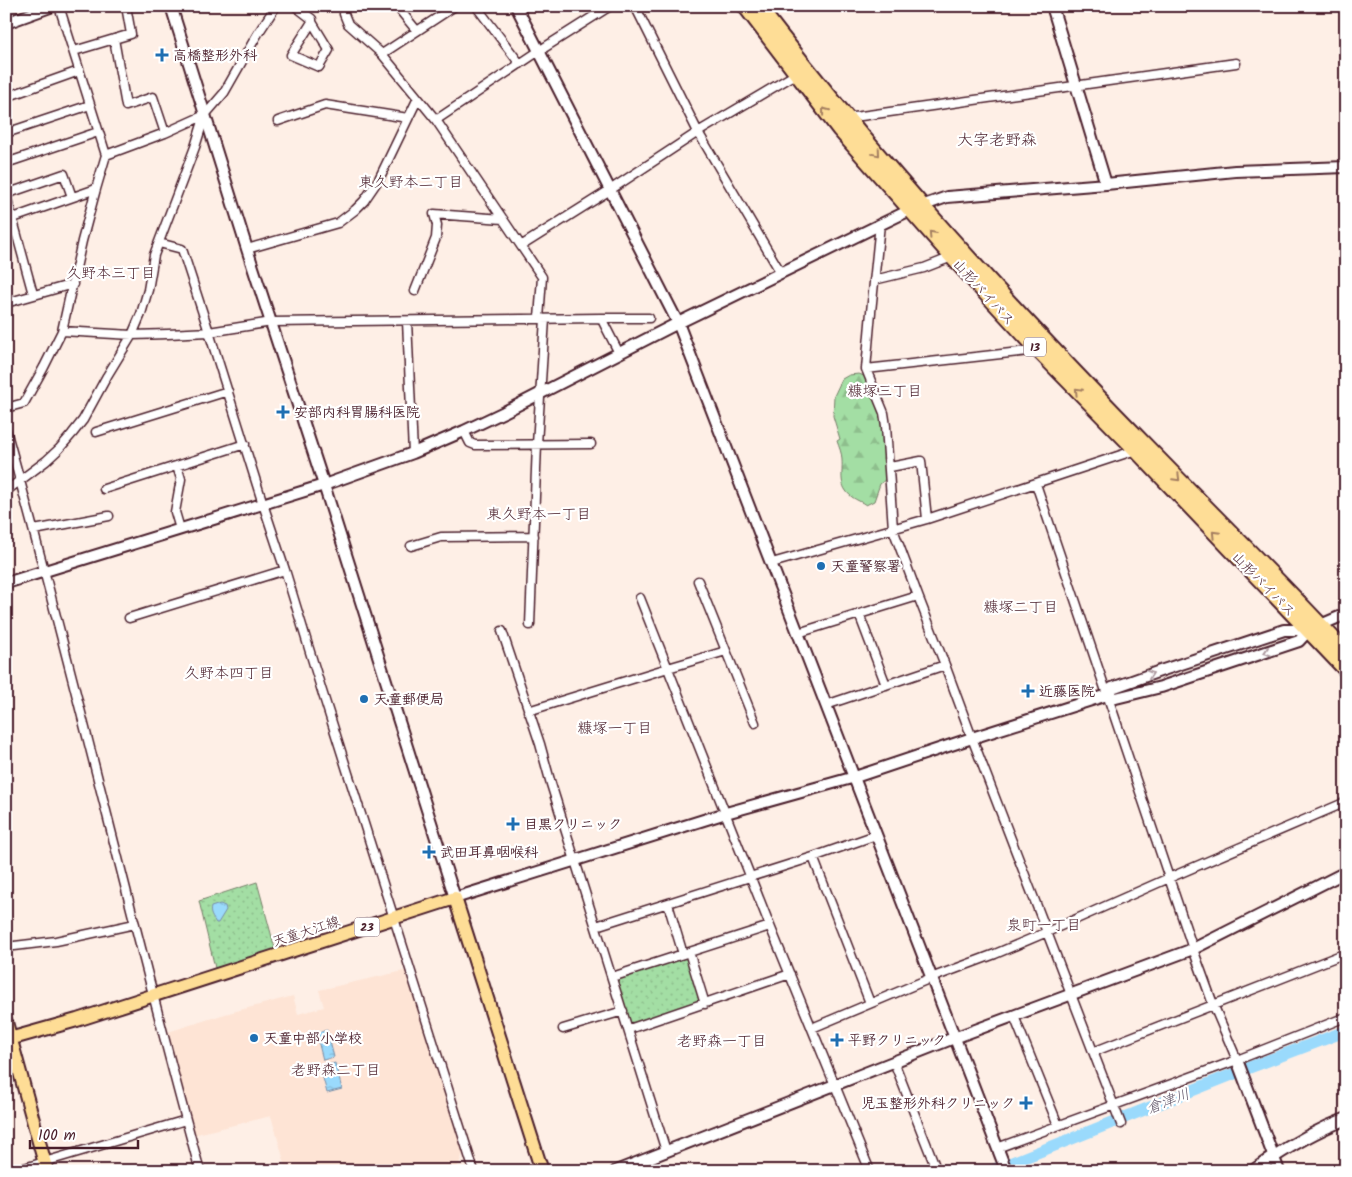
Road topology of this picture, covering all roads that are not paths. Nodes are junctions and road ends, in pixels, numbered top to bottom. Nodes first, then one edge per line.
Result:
1 (53, 6) edge
2 (59, 6) edge
3 (126, 6) edge
4 (171, 6) edge
5 (276, 6) edge
6 (295, 6) edge
7 (345, 6) edge
8 (394, 6) edge
9 (455, 6) edge
10 (476, 6) edge
11 (516, 6) edge
12 (610, 6) edge
13 (635, 6) edge
14 (745, 6) edge
15 (758, 6) edge
16 (1052, 6) edge
17 (312, 22) junction
18 (6, 23) edge
19 (417, 31) junction
20 (114, 39) junction
21 (74, 51) junction
22 (539, 51) junction
23 (382, 54) junction
24 (1236, 63) dead end
25 (520, 64) junction
26 (79, 71) junction
27 (796, 74) junction
28 (1076, 86) junction
29 (6, 97) edge
30 (418, 98) junction
31 (90, 105) junction
32 (205, 115) junction
33 (408, 118) junction
34 (847, 118) junction
35 (436, 120) junction
36 (278, 121) dead end
37 (98, 132) junction
38 (698, 132) junction
39 (6, 133) edge
40 (165, 133) junction
41 (106, 155) junction
42 (6, 164) edge
43 (1346, 167) edge
44 (1106, 184) junction
45 (96, 189) junction
46 (610, 190) junction
47 (6, 195) edge
48 (72, 197) junction
49 (916, 208) junction
50 (13, 218) junction
51 (503, 219) junction
52 (880, 224) junction
53 (159, 243) junction
54 (521, 246) junction
55 (247, 249) junction
56 (952, 257) junction
57 (781, 273) junction
58 (874, 280) junction
59 (73, 284) junction
60 (415, 292) dead end
61 (33, 294) junction
62 (6, 303) edge
63 (601, 318) junction
64 (649, 318) dead end
65 (542, 319) junction
66 (407, 321) junction
67 (272, 322) junction
68 (678, 323) junction
69 (62, 331) junction
70 (209, 332) junction
71 (132, 335) junction
72 (1038, 350) junction
73 (619, 353) junction
74 (866, 369) junction
75 (228, 391) junction
76 (540, 394) junction
77 (6, 408) edge
78 (6, 430) edge
79 (464, 431) junction
80 (96, 432) dead end
81 (245, 444) junction
82 (537, 444) junction
83 (592, 444) dead end
84 (1136, 450) junction
85 (413, 453) junction
86 (178, 466) junction
87 (890, 467) junction
88 (20, 480) junction
89 (1036, 484) junction
90 (324, 485) junction
91 (104, 489) dead end
92 (6, 491) edge
93 (263, 504) junction
94 (109, 516) dead end
95 (927, 518) junction
96 (180, 529) junction
97 (893, 529) junction
98 (34, 530) junction
99 (534, 536) junction
100 (412, 546) dead end
101 (772, 563) junction
102 (285, 570) junction
103 (45, 571) junction
104 (698, 580) dead end
105 (6, 583) edge
106 (918, 596) junction
107 (640, 598) dead end
108 (858, 614) junction
109 (1346, 614) edge
110 (129, 618) dead end
111 (530, 625) dead end
112 (1315, 627) junction
113 (502, 631) dead end
114 (798, 633) junction
115 (726, 651) junction
116 (1346, 652) edge
117 (945, 665) junction
118 (668, 668) junction
119 (1346, 670) edge
120 (886, 685) junction
121 (1107, 695) junction
122 (826, 705) junction
123 (528, 711) junction
124 (755, 723) dead end
125 (972, 738) junction
126 (855, 777) junction
127 (1346, 802) edge
128 (726, 813) junction
129 (876, 835) junction
130 (813, 857) junction
131 (575, 861) junction
132 (1346, 872) edge
133 (751, 877) junction
134 (1169, 878) junction
135 (454, 898) junction
136 (668, 904) junction
137 (394, 918) junction
138 (135, 924) junction
139 (596, 926) junction
140 (770, 926) junction
141 (1047, 932) junction
142 (6, 947) edge
143 (1193, 949) junction
144 (686, 953) junction
145 (1346, 953) edge
146 (790, 974) junction
147 (612, 977) junction
148 (931, 978) junction
149 (1071, 995) junction
150 (154, 996) junction
151 (870, 1003) junction
152 (705, 1004) junction
153 (1214, 1004) junction
154 (623, 1011) junction
155 (1014, 1016) junction
156 (1346, 1017) edge
157 (6, 1022) edge
158 (812, 1028) junction
159 (563, 1029) dead end
160 (629, 1029) junction
161 (954, 1038) junction
162 (9, 1040) edge
163 (1093, 1052) junction
164 (1237, 1060) junction
165 (894, 1062) junction
166 (836, 1085) junction
167 (1114, 1107) junction
168 (1346, 1119) edge
169 (186, 1120) junction
170 (1121, 1124) dead end
171 (1058, 1126) junction
172 (998, 1150) junction
173 (666, 1151) junction
174 (1274, 1156) junction
175 (46, 1166) edge
176 (1006, 1170) edge
177 (14, 1171) edge
178 (200, 1171) edge
179 (474, 1171) edge
180 (542, 1171) edge
181 (616, 1171) edge
182 (870, 1171) edge
183 (937, 1171) edge
184 (1253, 1171) edge
185 (1279, 1171) edge

1 - 18 street
2 - 21 street
3 - 20 street
4 - 32 street
5 - 32 street
6 - 17 street
7 - 23 street
8 - 19 street
9 - 19 street
10 - 25 street
11 - 22 street
12 - 22 street
13 - 38 street
14 - 27 highway, 山形バイパス / 13
15 - 34 highway, 山形バイパス / 13
16 - 28 street
17 - 17 street
19 - 23 street
20 - 21 street
20 - 40 street
21 - 26 street
22 - 25 street
22 - 46 street
23 - 30 street
24 - 28 street
25 - 35 street
26 - 29 street
26 - 31 street
27 - 38 street
49 -> 27 highway, 山形バイパス / 13
28 - 34 street
28 - 44 street
30 - 33 street
30 - 35 street
31 - 37 street
31 - 39 street
32 - 40 street
32 - 53 street
32 - 55 street
33 - 36 street
33 - 55 street
34 -> 49 highway, 山形バイパス / 13
35 - 51 street
37 - 41 street
37 - 42 street
38 - 46 street
38 - 57 street
40 - 41 street
41 - 45 street
43 - 44 street
44 - 49 street
45 - 48 street
45 - 59 street
46 - 54 street
46 - 68 street
47 - 48 street
47 - 50 street
48 - 50 street
49 - 52 street
56 -> 49 highway, 山形バイパス / 13
49 -> 112 highway, 山形バイパス / 13
50 - 61 street
51 - 54 street
51 - 60 street
52 - 57 street
52 - 58 street
53 - 70 street
53 - 71 street
54 - 65 street
55 - 67 street
56 - 58 street
56 - 72 highway, 山形バイパス / 13
57 - 68 street
58 - 74 street
59 - 61 street
59 - 69 street
61 - 62 street
63 - 64 street
63 - 65 street
63 - 73 street
65 - 66 street
65 - 76 street
66 - 67 street
66 - 85 street
67 - 70 street
67 - 90 street
68 - 73 street
68 - 101 street
69 - 71 street
69 - 77 street
70 - 71 street
70 - 75 street
71 - 88 street
72 - 74 street
84 -> 72 highway, 山形バイパス / 13
73 - 76 street
74 - 87 street
75 - 80 street
75 - 81 street
76 - 79 street
76 - 82 street
78 - 88 street
79 - 82 street
79 - 85 street
81 - 86 street
81 - 93 street
82 - 83 street
82 - 99 street
84 - 89 street
112 -> 84 highway, 山形バイパス / 13
85 - 90 street
86 - 91 street
86 - 96 street
87 - 95 street
87 - 97 street
88 - 92 street
88 - 98 street
89 - 95 street
89 - 121 street
90 - 93 street
90 - 135 street
93 - 96 street
93 - 102 street
94 - 98 street
95 - 97 street
96 - 103 street
97 - 101 street
97 - 106 street
98 - 103 street
99 - 100 street
99 - 111 street
101 - 114 street
102 - 110 street
102 - 137 street
103 - 105 street
103 - 138 street
104 - 115 street
106 - 108 street
106 - 117 street
107 - 118 street
108 - 114 street
108 - 120 street
109 - 112 street
112 - 116 highway, 山形バイパス / 13
112 - 119 highway, 山形バイパス / 13
121 -> 112 street
112 -> 121 street
113 - 123 street
114 - 122 street
115 - 118 street
115 - 124 street
117 - 120 street
117 - 125 street
118 - 123 street
118 - 128 street
120 - 122 street
121 - 125 street
121 - 134 street
122 - 126 street
123 - 131 street
125 - 126 street
125 - 141 street
126 - 128 street
126 - 129 street
127 - 134 street
128 - 131 street
128 - 133 street
129 - 130 street
129 - 148 street
130 - 133 street
130 - 151 street
131 - 135 street
131 - 139 street
132 - 143 street
133 - 136 street
133 - 140 street
134 - 141 street
134 - 143 street
135 - 137 main road, 天童大江線 / 23
135 - 180 main road
136 - 139 street
136 - 144 street
137 - 150 main road, 天童大江線 / 23
137 - 179 street
138 - 142 street
138 - 150 street
139 - 147 street
140 - 144 street
140 - 146 street
141 - 148 street
141 - 149 street
143 - 149 street
143 - 153 street
144 - 147 street
144 - 152 street
145 - 153 street
146 - 152 street
146 - 158 street
147 - 154 street
148 - 151 street
148 - 161 street
149 - 155 street
149 - 163 street
150 - 162 main road, 天童大江線 / 23
150 - 169 street
151 - 158 street
152 - 160 street
153 - 163 street
153 - 164 street
154 - 159 street
154 - 160 street
155 - 161 street
155 - 171 street
156 - 164 street
157 - 162 main road
158 - 166 street
160 - 173 street
161 - 165 street
161 - 172 street
162 - 175 main road
163 - 167 street
164 - 167 street
164 - 174 street
165 - 166 street
165 - 183 street
166 - 173 street
166 - 182 street
167 - 170 street
167 - 171 street
168 - 174 main road
169 - 175 street
169 - 178 street
171 - 172 street
172 - 176 street
173 - 181 street
174 - 184 main road
174 - 185 street
175 - 177 street

